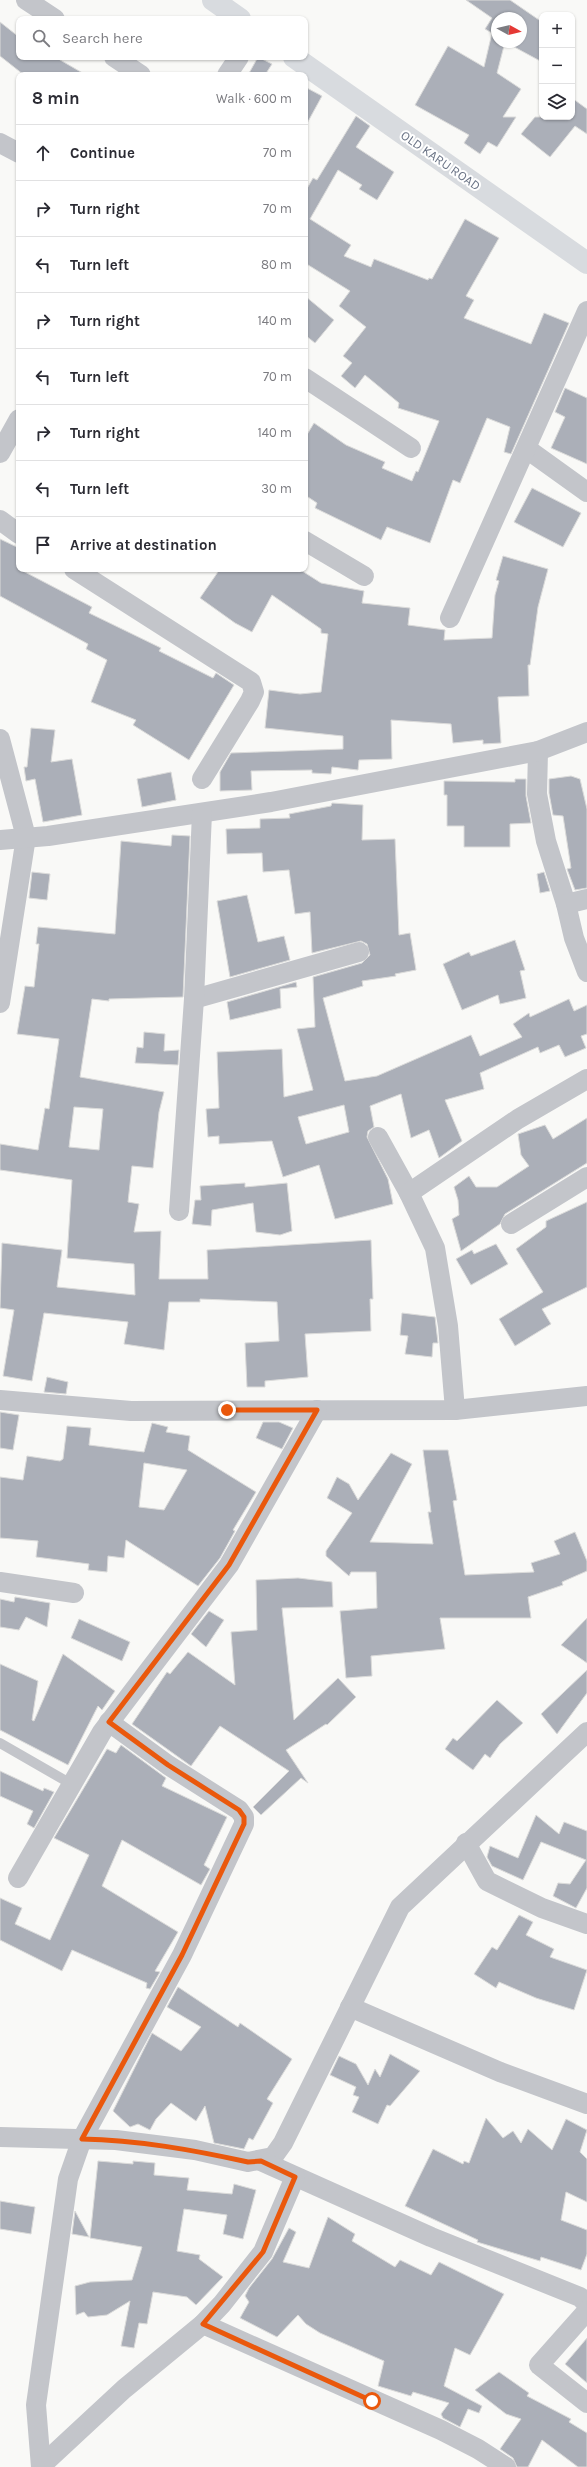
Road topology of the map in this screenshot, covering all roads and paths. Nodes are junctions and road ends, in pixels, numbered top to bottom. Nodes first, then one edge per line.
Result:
1 (26, 0) edge
2 (213, 0) edge
3 (50, 16) edge
4 (236, 16) edge
5 (118, 60) edge
6 (237, 60) edge
7 (298, 60) edge
8 (136, 72) edge
9 (229, 72) edge
10 (0, 143) edge
11 (16, 151) edge
12 (586, 260) edge
13 (587, 311) edge
14 (308, 380) edge
15 (16, 424) edge
16 (412, 448) dead end
17 (527, 449) junction
18 (0, 452) edge
19 (587, 492) edge
20 (0, 520) edge
21 (16, 532) edge
22 (308, 543) edge
23 (79, 572) edge
24 (364, 576) dead end
25 (450, 618) dead end
26 (587, 732) edge
27 (0, 739) edge
28 (538, 751) junction
29 (202, 779) dead end
30 (202, 812) junction
31 (26, 837) junction
32 (0, 840) edge
33 (587, 899) edge
34 (566, 904) junction
35 (359, 952) dead end
36 (587, 972) edge
37 (194, 999) junction
38 (0, 1003) edge
39 (587, 1079) edge
40 (378, 1137) dead end
41 (587, 1177) edge
42 (409, 1193) junction
43 (179, 1211) dead end
44 (511, 1224) dead end
45 (587, 1396) edge
46 (0, 1400) edge
47 (317, 1410) junction
48 (455, 1410) junction
49 (0, 1582) edge
50 (74, 1593) dead end
51 (109, 1722) junction
52 (587, 1732) edge
53 (0, 1743) edge
54 (73, 1785) junction
55 (466, 1843) junction
56 (18, 1878) dead end
57 (587, 1924) edge
58 (350, 2007) junction
59 (587, 2104) edge
60 (0, 2137) edge
61 (82, 2139) junction
62 (261, 2161) junction
63 (295, 2177) junction
64 (587, 2304) edge
65 (587, 2311) edge
66 (203, 2324) junction
67 (587, 2403) edge
68 (41, 2467) edge
69 (506, 2467) edge

1 - 3 street
2 - 4 main road
5 - 8 street
6 - 9 street
7 - 12 main road, OLD KARU ROAD
10 - 11 street
13 - 17 street
14 - 16 street
15 - 18 street
17 - 19 street
17 - 25 street
20 - 21 street
22 - 24 street
23 - 29 street
26 - 28 street
27 - 31 street
28 - 30 street
28 - 34 street
30 - 31 street
30 - 37 street
31 - 32 street
31 - 38 street
33 - 34 street
34 - 36 street
35 - 37 street
37 - 43 street
39 - 42 street
40 - 42 street
41 - 44 street
42 - 48 street
45 - 48 street
46 - 47 street
47 - 48 street
47 - 51 street
49 - 50 street
51 - 54 street
51 - 61 street
52 - 55 street
53 - 54 lane
54 - 56 street
55 - 57 street
55 - 58 street
58 - 59 street
58 - 62 street
60 - 61 street
61 - 62 street
61 - 68 street
62 - 63 street
63 - 64 street
63 - 66 street
65 - 67 street
66 - 68 street
66 - 69 street

